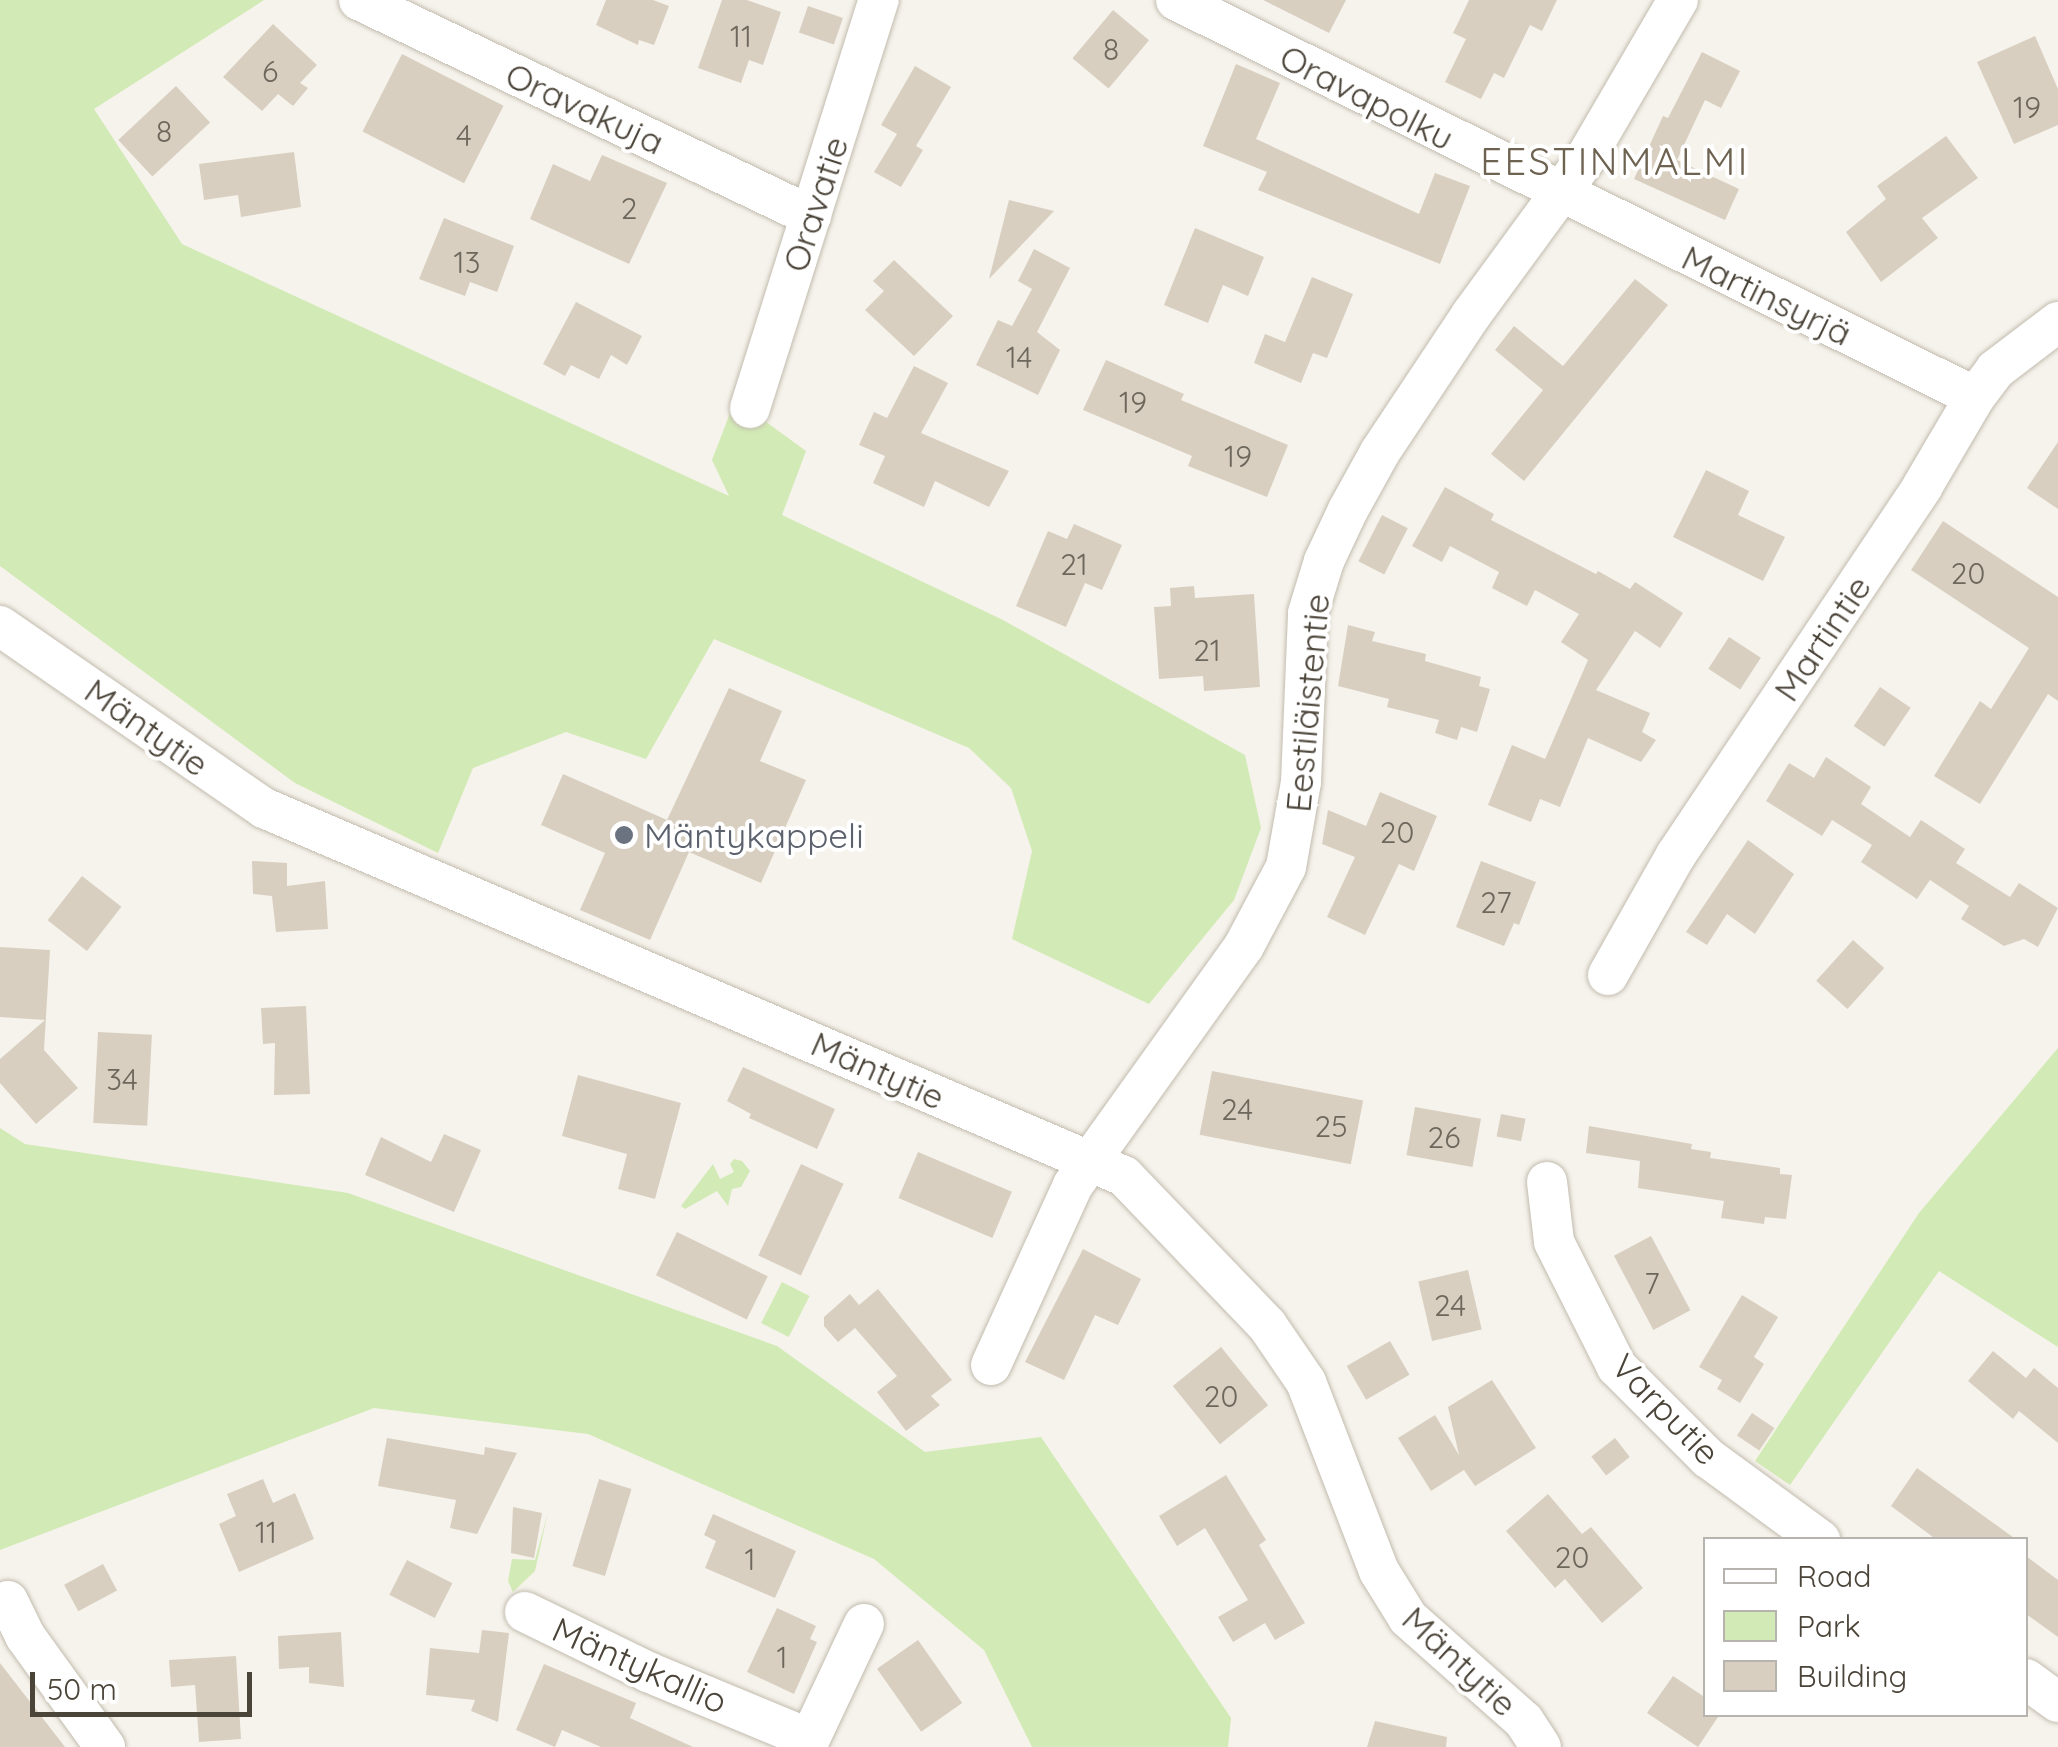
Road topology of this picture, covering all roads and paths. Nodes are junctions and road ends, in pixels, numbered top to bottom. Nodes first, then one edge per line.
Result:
1 (359, 0) edge
2 (879, 0) edge
3 (1176, 0) edge
4 (1678, 0) edge
5 (1559, 193) junction
6 (811, 216) junction
7 (2058, 322) edge
8 (1975, 397) junction
9 (750, 408) dead end
10 (0, 626) edge
11 (1608, 974) dead end
12 (1090, 1158) junction
13 (1548, 1182) dead end
14 (990, 1365) dead end
15 (1816, 1537) edge
16 (8, 1600) dead end
17 (525, 1612) dead end
18 (864, 1624) dead end
19 (2028, 1680) edge
20 (2058, 1702) edge
21 (808, 1743) edge
22 (105, 1747) edge
23 (1541, 1747) edge

1 - 6 street, Oravakuja
2 - 6 street, Oravatie
3 - 5 street, Oravapolku
4 - 5 street, Eestiläistentie
5 - 8 street, Martinsyrjä
5 - 12 street, Eestiläistentie
6 - 9 street, Oravatie
7 - 8 street, Martintie
8 - 11 street, Martintie
10 - 12 street, Mäntytie
12 - 14 street, Eestiläistentie
12 - 23 street, Mäntytie
13 - 15 street, Varputie
16 - 22 street
17 - 21 street, Mäntykallio
18 - 21 street
19 - 20 street

